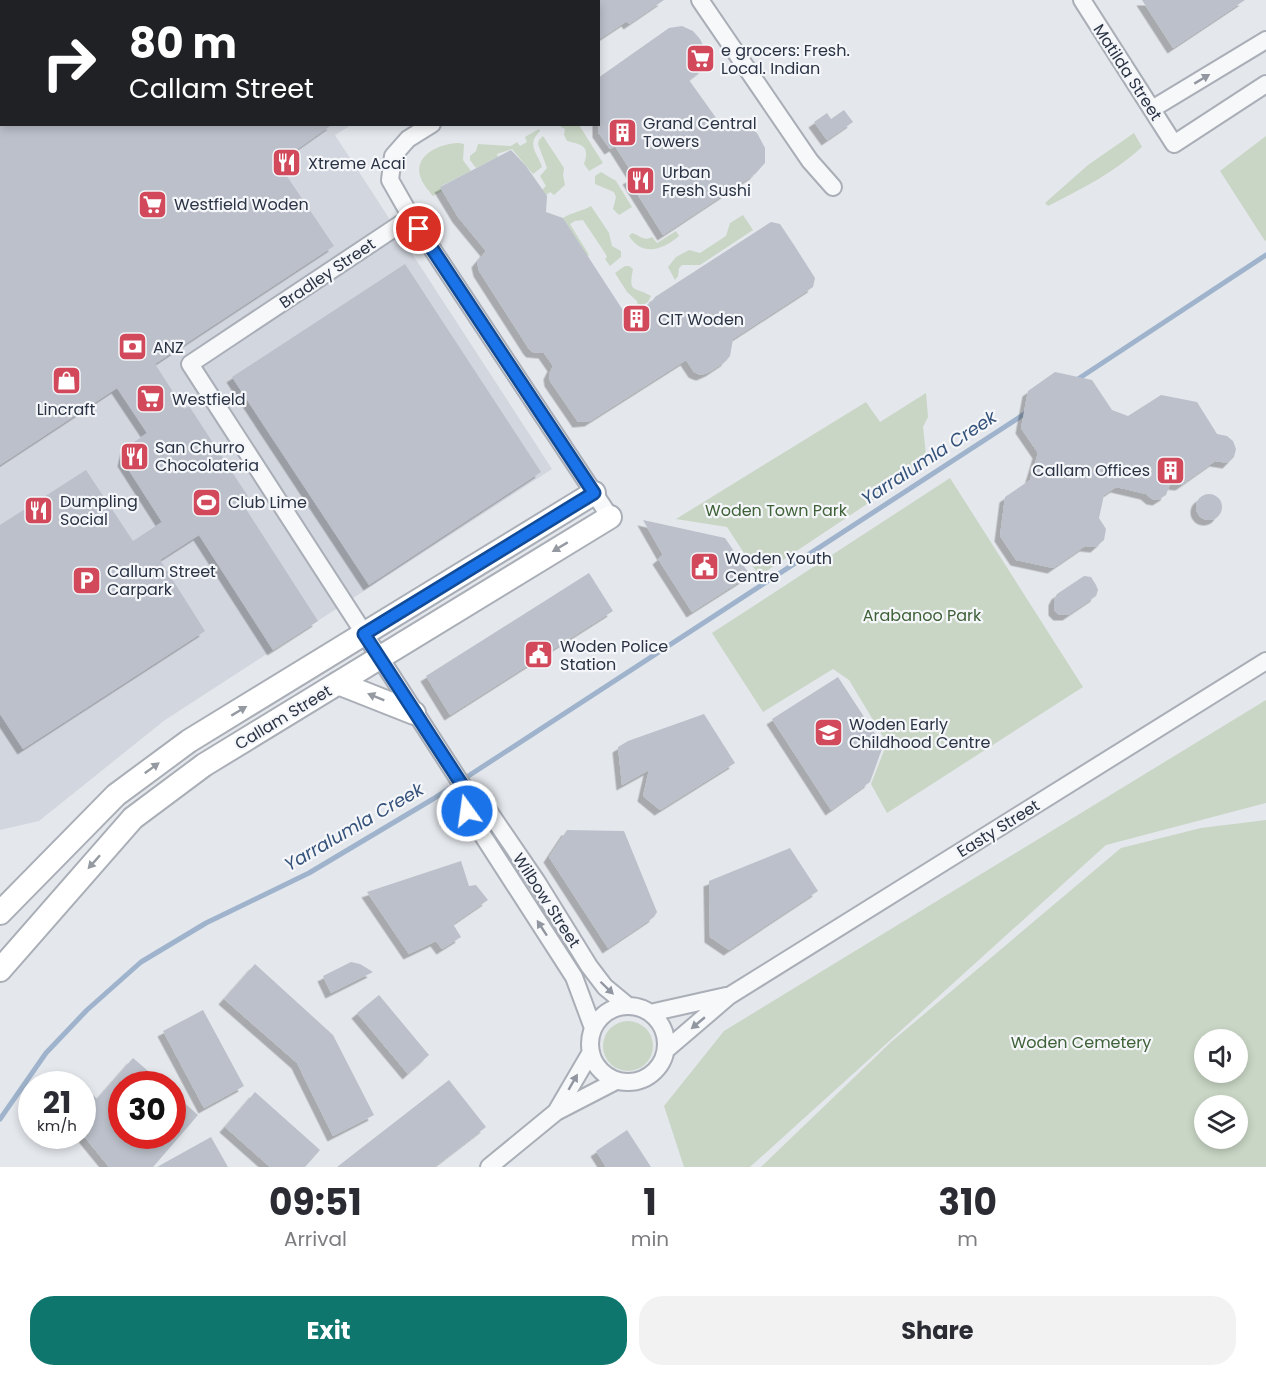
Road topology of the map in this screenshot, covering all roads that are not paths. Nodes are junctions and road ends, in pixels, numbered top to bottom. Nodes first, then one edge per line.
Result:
1 (700, 0) edge
2 (1082, 0) edge
3 (1266, 40) edge
4 (1266, 84) edge
5 (1152, 109) junction
6 (429, 126) edge
7 (833, 187) dead end
8 (411, 217) junction
9 (194, 371) joint
10 (594, 493) junction
11 (610, 517) joint
12 (364, 634) junction
13 (379, 658) junction
14 (1266, 661) edge
15 (338, 683) junction
16 (414, 712) junction
17 (468, 794) junction
18 (0, 912) edge
19 (1, 967) edge
20 (729, 996) junction
21 (628, 1006) junction
22 (650, 1013) junction
23 (593, 1028) junction
24 (666, 1050) junction
25 (591, 1052) junction
26 (616, 1081) junction
27 (556, 1112) junction
28 (489, 1167) edge

1 - 7 street
2 - 5 street, Matilda Street
5 -> 3 street
4 - 5 street, Matilda Street
6 - 8 street
8 - 9 street, Bradley Street
8 - 10 street
9 - 12 street, Wilbow Street
10 - 11 street
10 - 12 street, Callam Street
11 -> 13 street, Callam Street
12 - 13 street, Wilbow Street
18 -> 12 street, Callam Street
13 - 15 street, Callam Street
13 - 16 street, Wilbow Street
14 - 20 street, Easty Street
16 -> 15 street
15 -> 19 street, Callam Street
16 - 17 street, Wilbow Street
17 -> 21 street, Wilbow Street
23 -> 17 street, Wilbow Street
20 - 22 street, Easty Street
20 -> 24 street, Easty Street
21 - 22 street
21 - 23 street
22 - 24 street
23 - 25 street
24 - 26 street
25 - 26 street
27 -> 25 street
26 - 27 street
27 - 28 street

